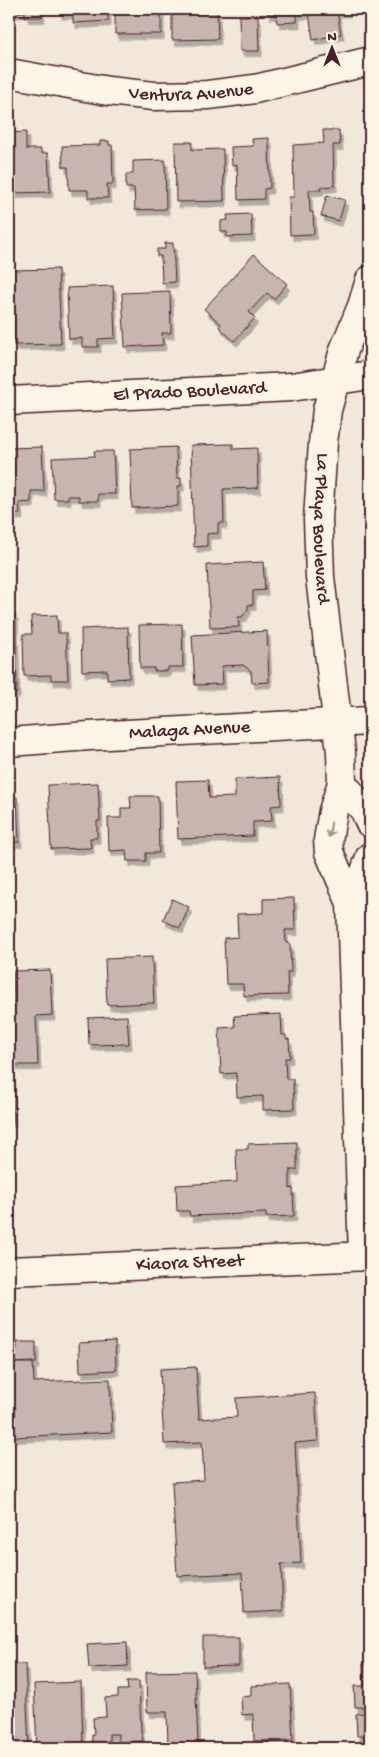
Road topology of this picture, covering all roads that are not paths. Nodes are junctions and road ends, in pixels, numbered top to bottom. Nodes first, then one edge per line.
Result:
1 (370, 61) edge
2 (9, 74) edge
3 (370, 280) edge
4 (370, 375) edge
5 (336, 380) junction
6 (9, 401) edge
7 (370, 721) edge
8 (338, 722) junction
9 (9, 742) edge
10 (342, 783) junction
11 (370, 823) edge
12 (370, 857) edge
13 (351, 903) junction
14 (367, 1256) edge
15 (9, 1271) edge

1 - 2 street, Ventura Avenue
3 - 5 street, La Playa Boulevard
4 - 5 street, El Prado Boulevard
5 - 6 street, El Prado Boulevard
5 - 8 street, La Playa Boulevard
7 - 8 street, Malaga Avenue
8 - 9 street, Malaga Avenue
8 - 10 street, La Playa Boulevard
10 - 11 street
10 -> 13 street, La Playa Boulevard
12 - 13 street, La Playa Boulevard
13 - 14 street, La Playa Boulevard
14 - 15 street, Kiaora Street

